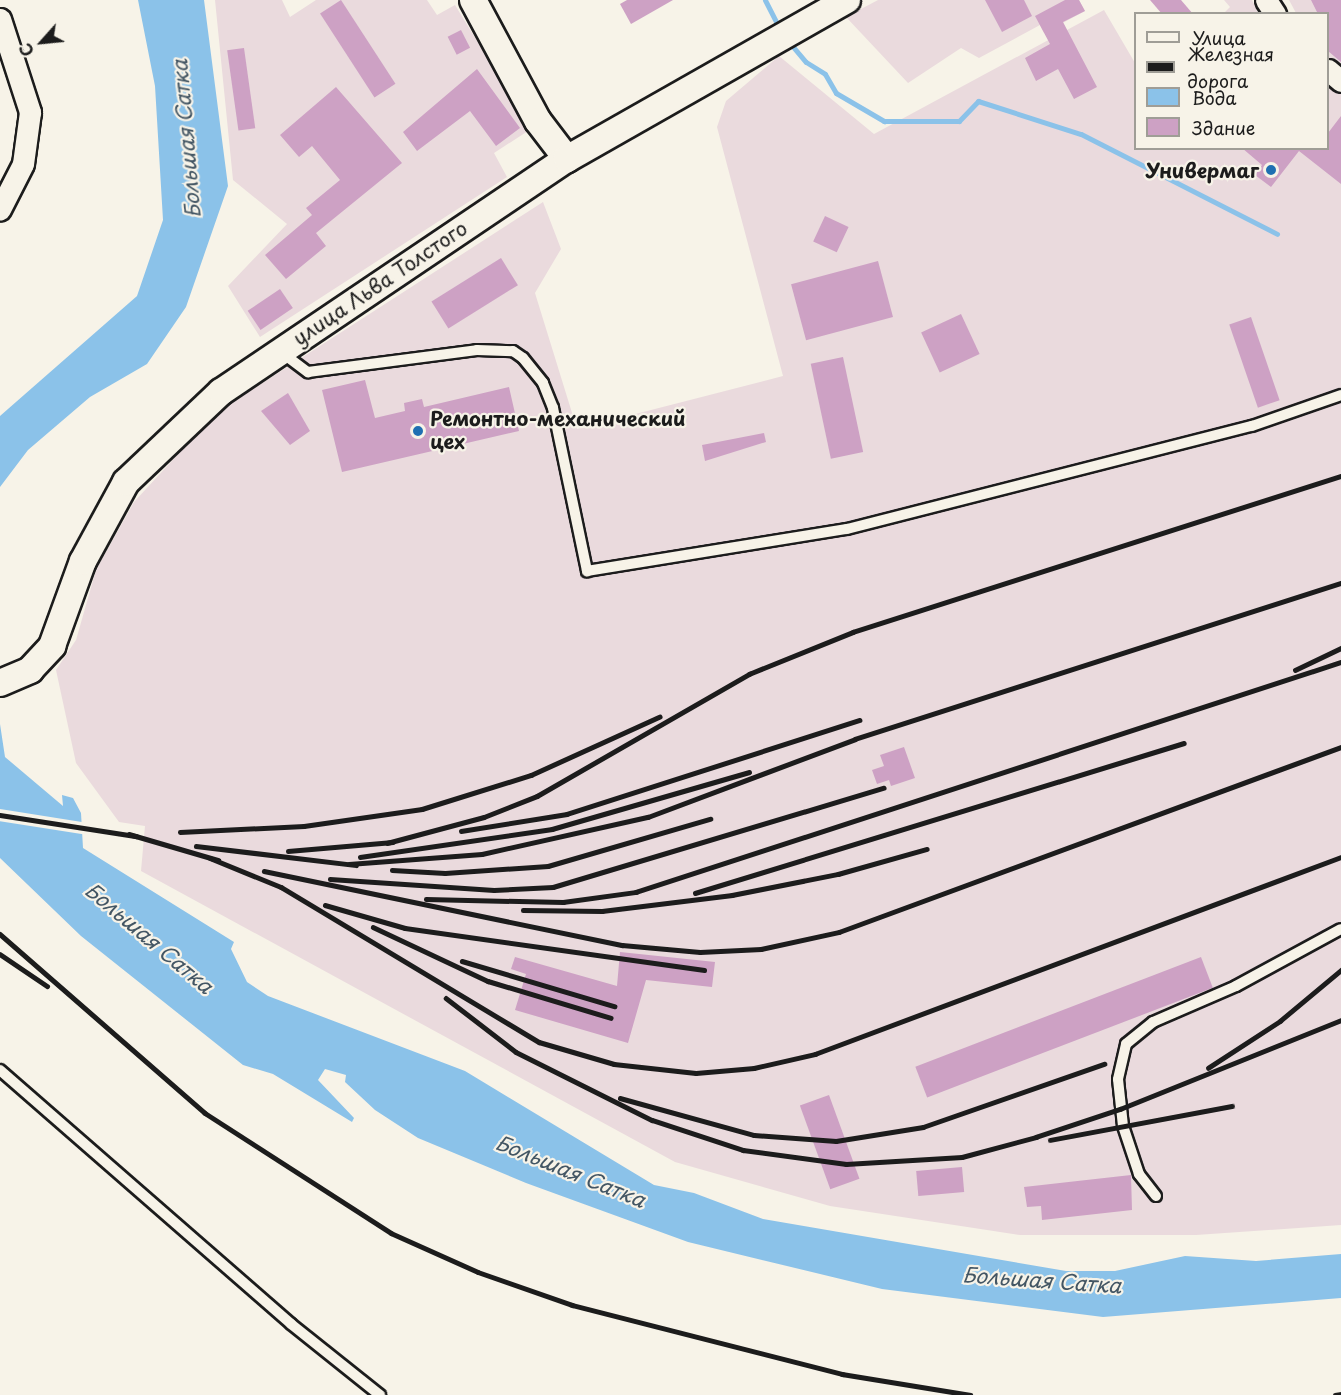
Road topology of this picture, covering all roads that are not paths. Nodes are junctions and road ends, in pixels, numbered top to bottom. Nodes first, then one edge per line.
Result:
1 (473, 0) edge
2 (847, 0) edge
3 (0, 20) edge
4 (1329, 71) edge
5 (1341, 81) edge
6 (567, 159) junction
7 (0, 209) edge
8 (279, 351) junction
9 (1341, 395) edge
10 (11, 678) edge
11 (1341, 929) edge
12 (0, 1070) edge
13 (1155, 1196) dead end
14 (380, 1395) edge

1 - 6 street
2 - 6 street, улица Льва Толстого
3 - 7 street
4 - 5 street
6 - 8 street, улица Льва Толстого
8 - 9 lane
8 - 10 street, улица Льва Толстого
11 - 13 lane
12 - 14 lane

